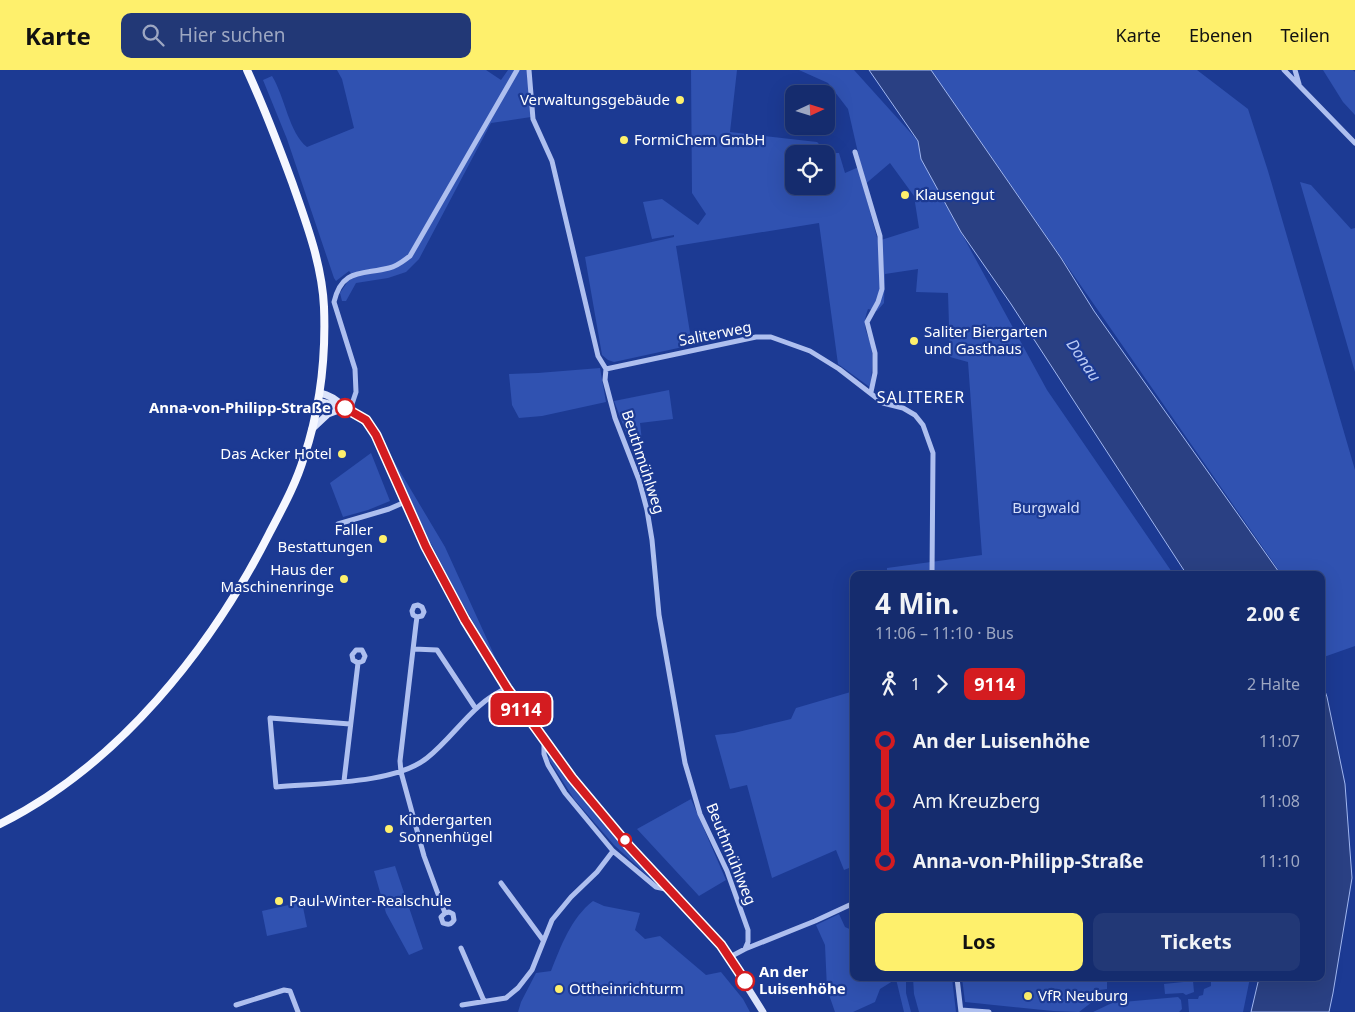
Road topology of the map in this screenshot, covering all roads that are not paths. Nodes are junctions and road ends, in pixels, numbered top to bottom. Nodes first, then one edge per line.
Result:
1 (247, 70) edge
2 (517, 70) edge
3 (529, 70) edge
4 (1284, 70) edge
5 (1295, 70) edge
6 (1300, 87) junction
7 (1355, 143) edge
8 (855, 152) dead end
9 (606, 369) junction
10 (871, 392) junction
11 (319, 397) junction
12 (347, 409) junction
13 (312, 429) junction
14 (405, 502) junction
15 (338, 524) dead end
16 (932, 571) edge
17 (417, 617) dead end
18 (414, 649) junction
19 (358, 663) dead end
20 (507, 688) junction
21 (476, 709) junction
22 (350, 724) junction
23 (544, 742) junction
24 (401, 772) junction
25 (344, 781) junction
26 (0, 824) edge
27 (613, 851) junction
28 (501, 883) dead end
29 (671, 890) junction
30 (850, 904) edge
31 (445, 913) dead end
32 (543, 940) junction
33 (461, 948) dead end
34 (745, 949) junction
35 (730, 957) junction
36 (957, 981) edge
37 (484, 1002) junction
38 (236, 1004) dead end
39 (462, 1005) dead end
40 (961, 1011) edge
41 (298, 1012) edge
42 (763, 1012) edge
43 (989, 1012) edge

1 - 11 main road
2 - 12 street
3 - 9 street, Beuthmühlweg
4 - 6 street
5 - 6 street
6 - 7 street
8 - 10 street
9 - 10 street, Saliterweg
9 - 34 street, Beuthmühlweg
10 - 16 street, Saliterweg
11 - 12 main road
11 - 13 main road
12 - 13 main road
12 - 14 main road
13 - 26 main road
14 - 15 street
14 - 20 main road
17 - 18 street
18 - 21 street
18 - 24 street
19 - 22 street
20 - 21 street
20 - 23 main road
21 - 24 street
22 - 25 street
22 - 25 street
23 - 27 street
23 - 29 main road
24 - 25 street
24 - 31 street
27 - 29 street
27 - 32 street
28 - 32 street
29 - 35 main road
30 - 34 street
32 - 37 street
33 - 37 street
34 - 35 street
35 - 42 main road
36 - 40 street
37 - 39 street
38 - 41 street
40 - 43 street

